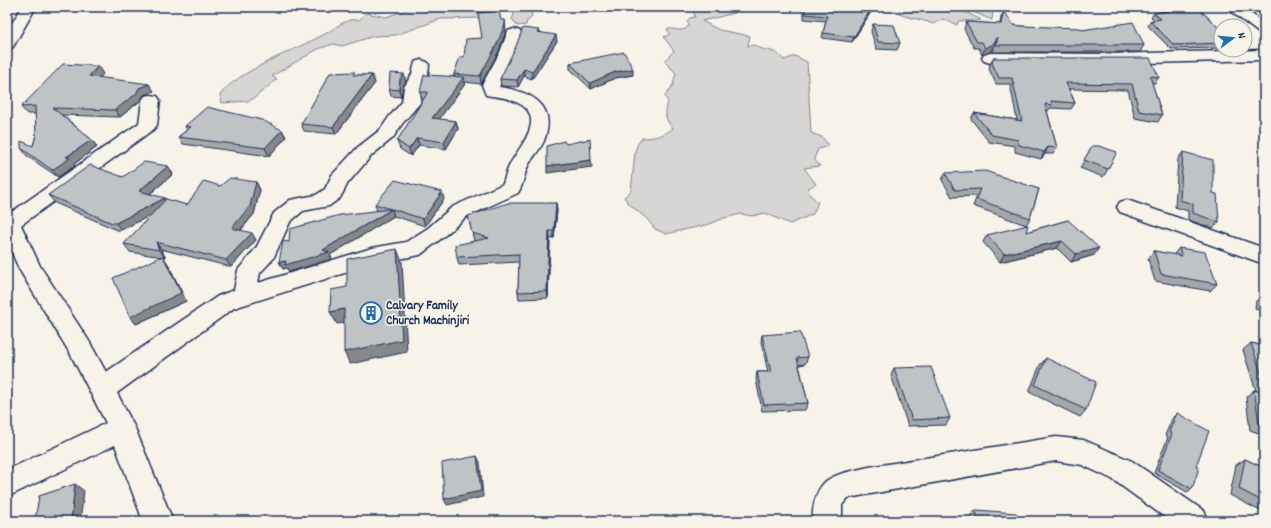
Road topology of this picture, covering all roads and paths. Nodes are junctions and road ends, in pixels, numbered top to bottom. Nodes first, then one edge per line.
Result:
1 (29, 7) edge
2 (1232, 7) edge
3 (1264, 30) edge
4 (514, 34) dead end
5 (7, 44) edge
6 (1264, 55) edge
7 (990, 58) dead end
8 (421, 65) dead end
9 (152, 100) dead end
10 (1127, 207) dead end
11 (9, 220) edge
12 (1264, 256) edge
13 (243, 296) junction
14 (102, 389) junction
15 (122, 428) junction
16 (7, 484) edge
17 (158, 521) edge
18 (827, 521) edge
19 (1194, 521) edge

1 - 5 street
2 - 3 street
4 - 13 street
6 - 7 street
8 - 13 street
9 - 11 street
10 - 12 street
11 - 14 street
13 - 14 street
14 - 15 street
15 - 16 street
15 - 17 street
18 - 19 street

